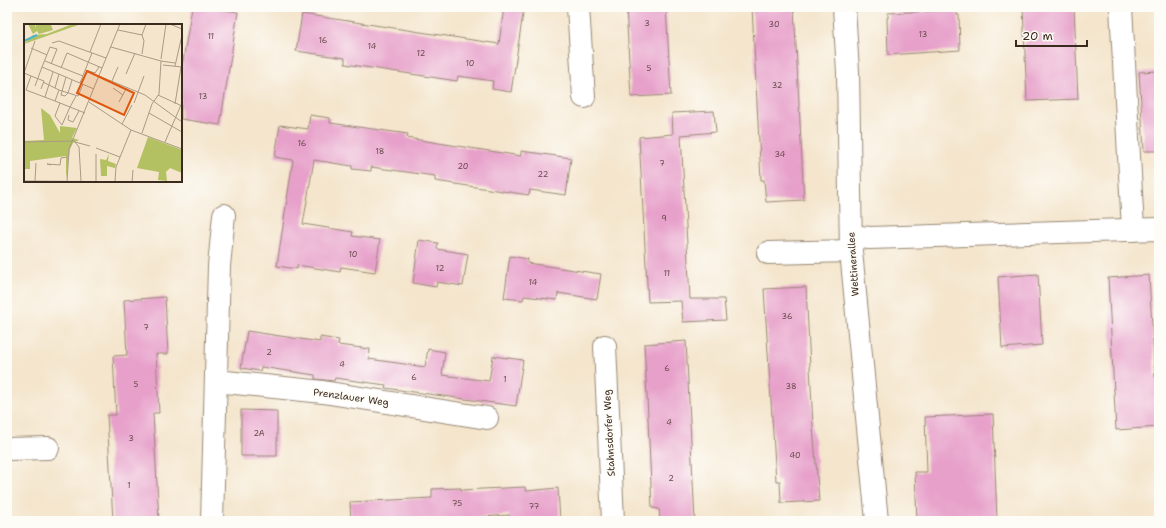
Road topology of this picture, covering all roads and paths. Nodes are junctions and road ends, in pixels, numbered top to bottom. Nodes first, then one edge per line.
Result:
1 (578, 7) edge
2 (844, 7) edge
3 (1121, 7) edge
4 (584, 97) dead end
5 (224, 215) dead end
6 (1159, 229) edge
7 (1133, 230) junction
8 (851, 244) junction
9 (768, 253) dead end
10 (605, 346) dead end
11 (216, 381) junction
12 (487, 418) dead end
13 (48, 448) dead end
14 (7, 450) edge
15 (212, 521) edge
16 (613, 521) edge
17 (876, 521) edge

1 - 4 street
2 - 8 street, Wettinerallee
3 - 7 street
5 - 11 street
6 - 7 street
7 - 8 street
8 - 9 street
8 - 17 street, Wettinerallee
10 - 16 street, Stahnsdorfer Weg
11 - 12 street, Prenzlauer Weg
11 - 15 street
13 - 14 street

